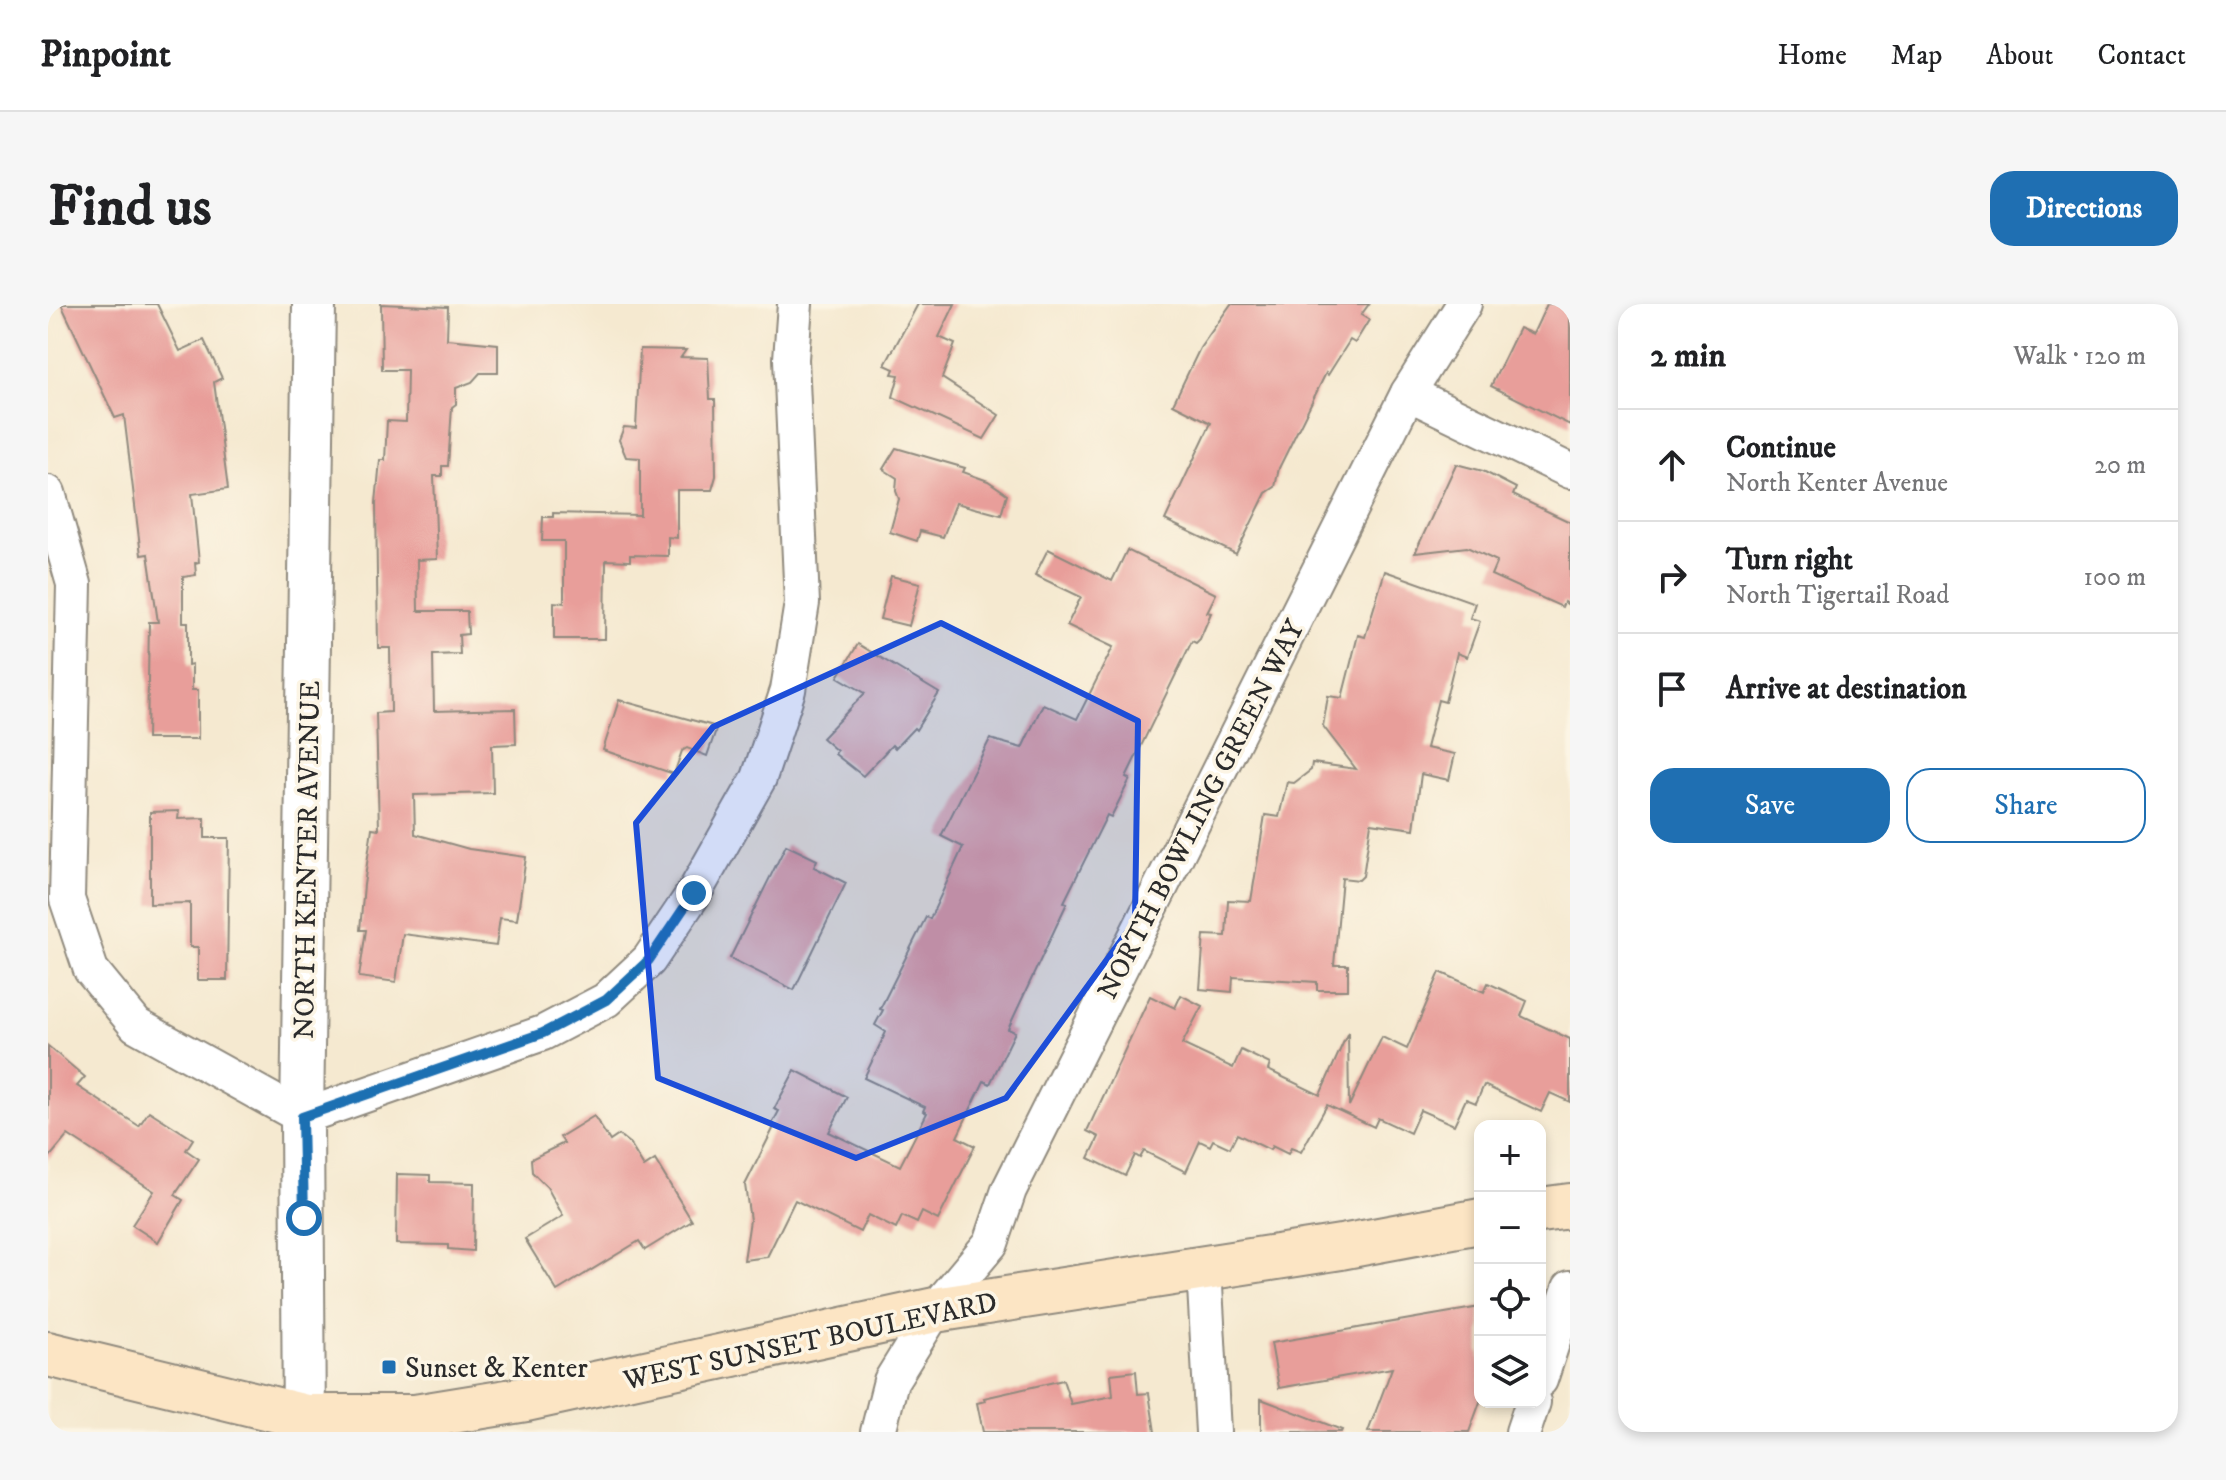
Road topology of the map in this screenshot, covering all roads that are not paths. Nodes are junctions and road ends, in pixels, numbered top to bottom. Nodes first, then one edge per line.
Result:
1 (314, 304) edge
2 (795, 304) edge
3 (1464, 304) edge
4 (1408, 393) junction
5 (1570, 471) edge
6 (48, 493) edge
7 (302, 1117) junction
8 (1570, 1206) edge
9 (1546, 1209) edge
10 (1474, 1222) edge
11 (1204, 1268) junction
12 (1570, 1288) edge
13 (935, 1310) junction
14 (48, 1354) edge
15 (1546, 1362) edge
16 (1531, 1408) edge
17 (305, 1424) edge
18 (878, 1432) edge
19 (1213, 1432) edge
20 (1523, 1432) edge

1 - 7 street, NORTH KENTER AVENUE
2 - 7 street
3 - 4 street, NORTH BOWLING GREEN WAY
4 - 5 street
4 - 13 street, NORTH BOWLING GREEN WAY
6 - 7 street
7 - 17 street, NORTH KENTER AVENUE
8 - 9 main road
10 - 11 main road, WEST SUNSET BOULEVARD
11 - 13 main road, WEST SUNSET BOULEVARD
11 - 19 street
12 - 15 street
13 - 17 main road, WEST SUNSET BOULEVARD
13 - 18 street, NORTH BOWLING GREEN WAY
14 - 17 main road, WEST SUNSET BOULEVARD
16 - 20 street

